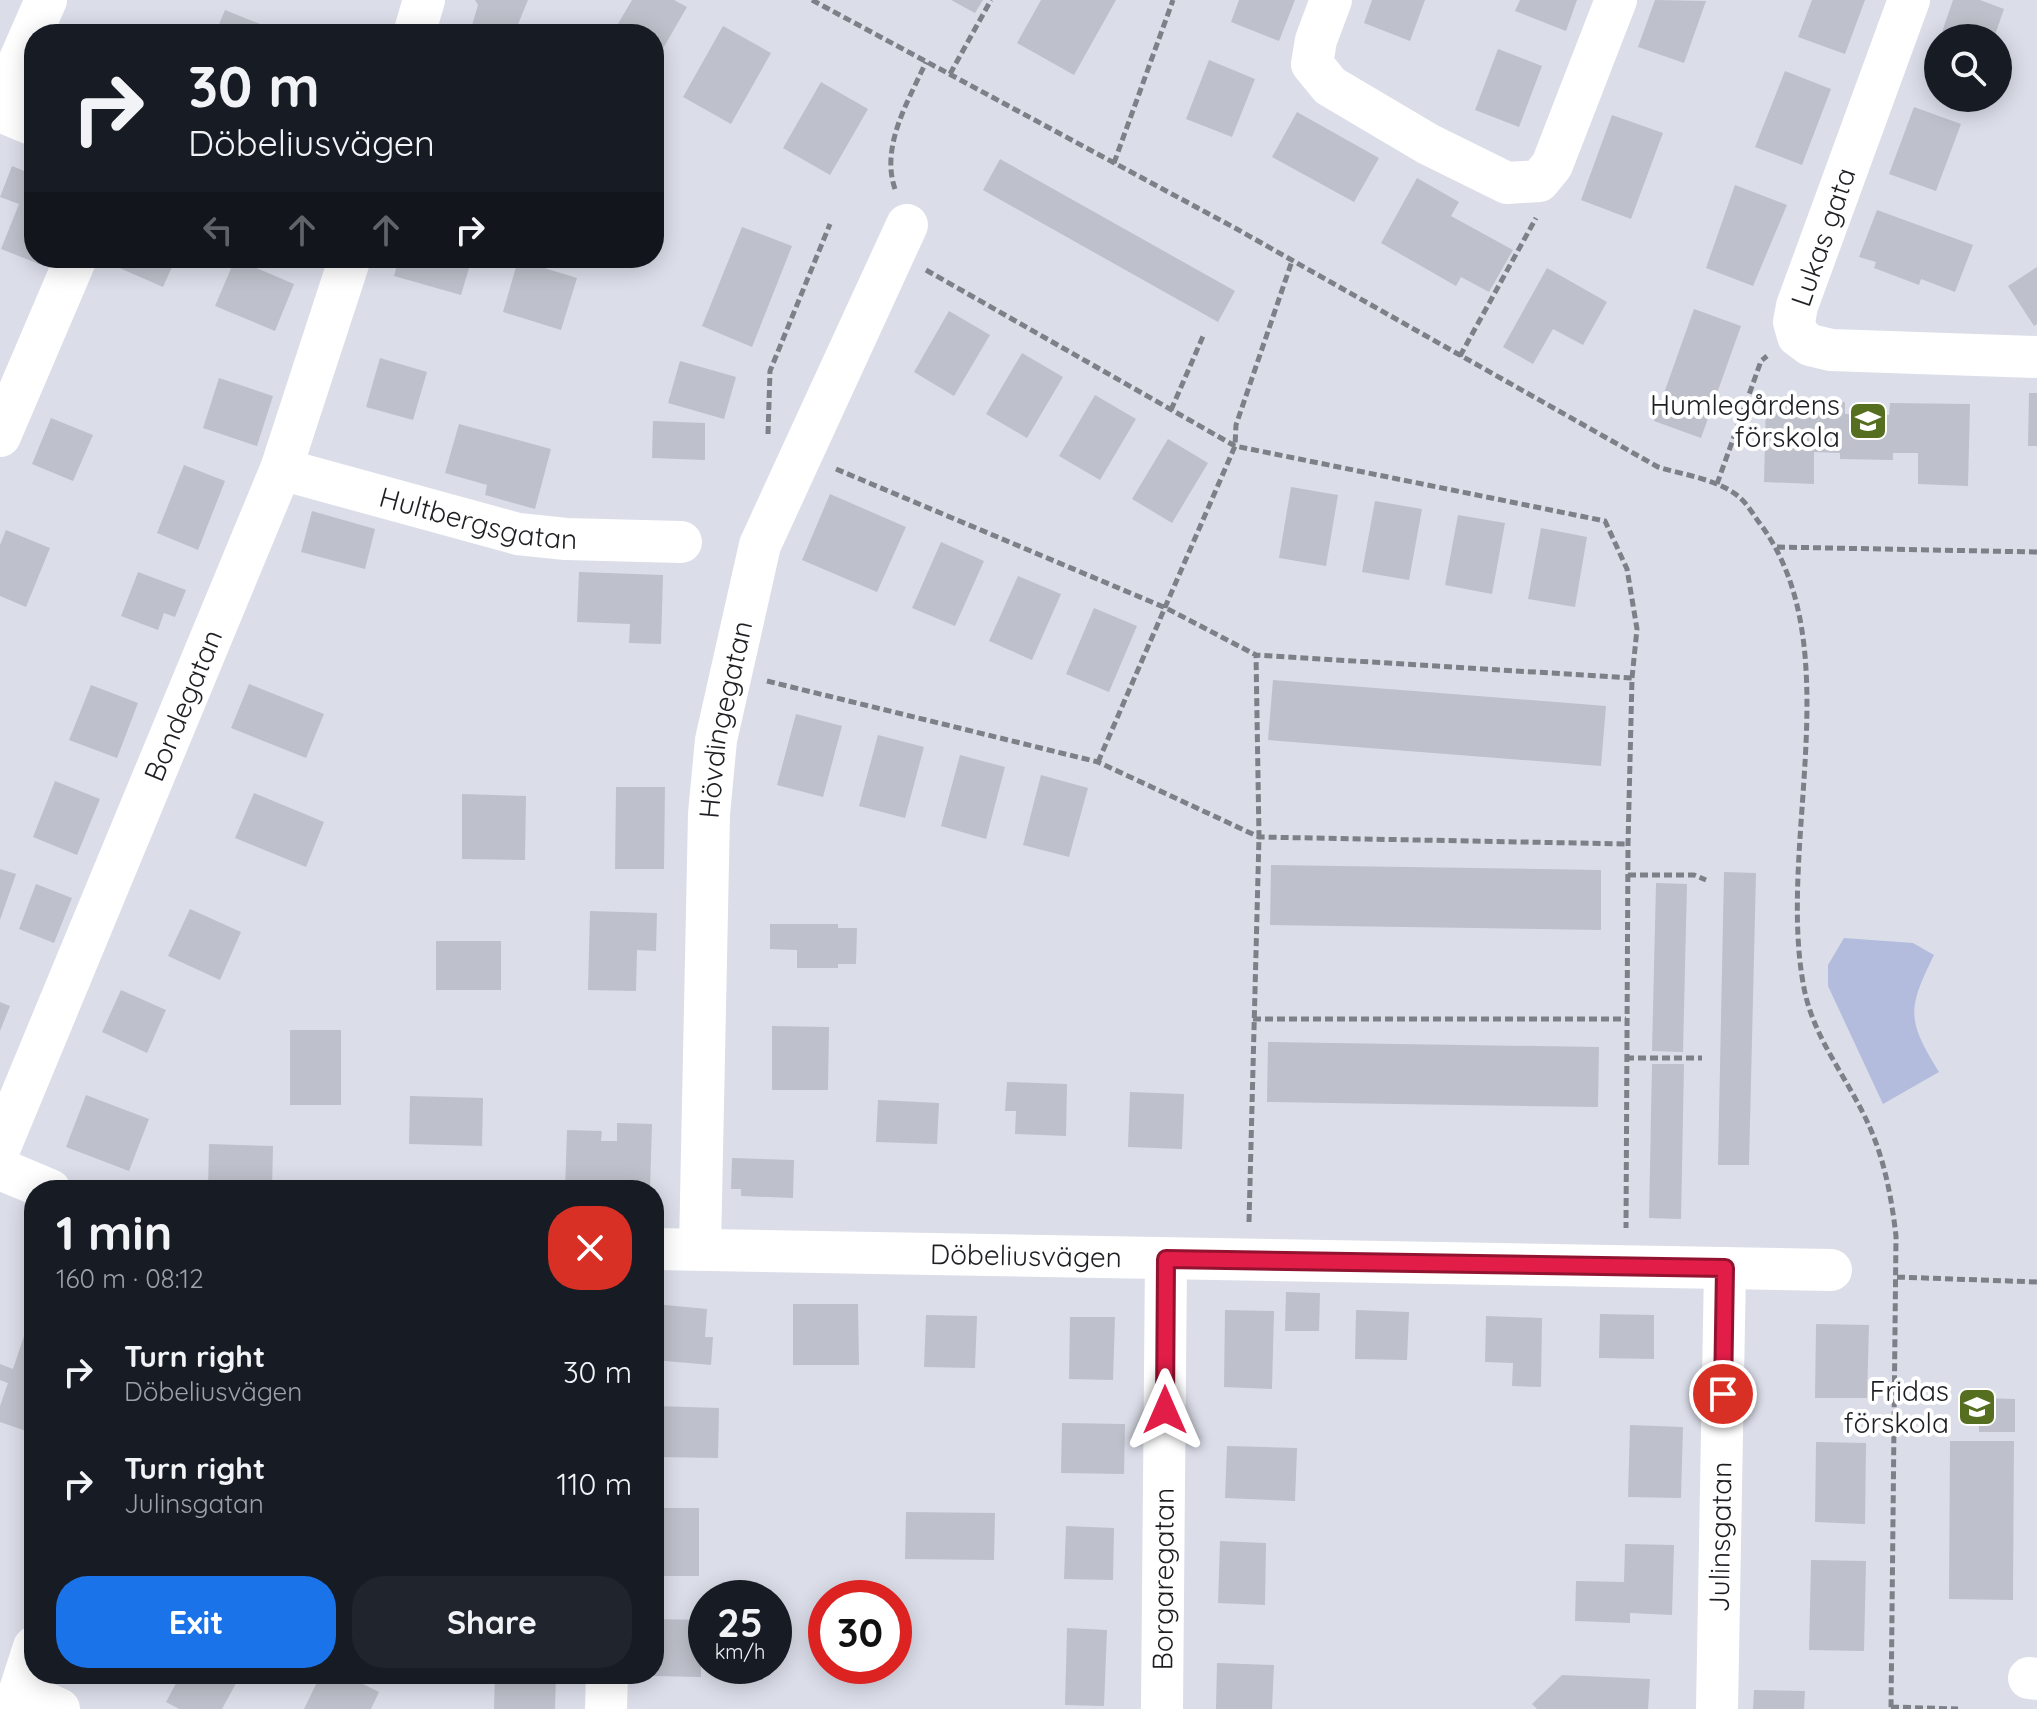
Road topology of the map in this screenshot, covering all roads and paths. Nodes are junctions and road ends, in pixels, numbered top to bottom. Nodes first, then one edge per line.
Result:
1 (46, 0) edge
2 (424, 0) edge
3 (812, 0) edge
4 (991, 0) edge
5 (1173, 0) edge
6 (1331, 0) edge
7 (1616, 0) edge
8 (1909, 0) edge
9 (36, 24) edge
10 (417, 24) edge
11 (24, 52) edge
12 (926, 62) junction
13 (950, 74) junction
14 (0, 108) edge
15 (24, 120) edge
16 (1114, 163) junction
17 (1539, 181) junction
18 (830, 224) dead end
19 (902, 239) junction
20 (1292, 261) junction
21 (72, 268) edge
22 (347, 268) edge
23 (1204, 334) dead end
24 (1798, 336) junction
25 (1460, 356) junction
26 (2037, 357) edge
27 (1171, 410) junction
28 (0, 436) edge
29 (1235, 446) junction
30 (785, 449) junction
31 (281, 469) junction
32 (1717, 484) junction
33 (681, 542) dead end
34 (1777, 547) junction
35 (2037, 552) edge
36 (1166, 608) junction
37 (1256, 655) junction
38 (731, 672) junction
39 (1632, 678) junction
40 (1098, 762) junction
41 (1259, 837) junction
42 (1628, 844) junction
43 (1628, 875) junction
44 (1706, 880) dead end
45 (1253, 1019) junction
46 (1626, 1019) junction
47 (1626, 1058) junction
48 (1702, 1058) dead end
49 (0, 1147) edge
50 (0, 1169) edge
51 (26, 1180) edge
52 (700, 1248) junction
53 (664, 1249) edge
54 (1166, 1259) junction
55 (1248, 1259) junction
56 (1625, 1265) junction
57 (1725, 1268) junction
58 (1831, 1270) dead end
59 (1897, 1277) junction
60 (2037, 1282) edge
61 (24, 1678) edge
62 (607, 1684) edge
63 (17, 1700) edge
64 (1891, 1708) edge
65 (59, 1709) edge
66 (606, 1709) edge
67 (1162, 1709) edge
68 (1717, 1709) edge
69 (1958, 1709) edge

1 - 9 street
2 - 10 street
3 - 12 path
4 - 13 path
5 - 16 path
6 - 17 street
7 - 17 street
8 - 24 street, Lukas gata
11 - 14 street
12 - 13 path
12 - 19 path
13 - 16 path
14 - 15 street
16 - 20 path
17 - 25 path
18 - 30 path
19 - 27 path
19 - 30 street, Hövdingegatan
20 - 25 path
20 - 29 path
21 - 28 street
22 - 31 street, Bondegatan
23 - 27 path
24 - 26 street, Lukas gata
24 - 32 path
25 - 32 path
27 - 29 path
29 - 36 path
29 - 39 path
30 - 36 path
30 - 38 street, Hövdingegatan
31 - 33 street, Hultbergsgatan
31 - 49 street, Bondegatan
32 - 34 path
34 - 35 path
34 - 59 path
36 - 37 path
36 - 40 path
37 - 39 path
37 - 41 path
38 - 40 path
38 - 52 street, Hövdingegatan
39 - 42 path
40 - 41 path
41 - 42 path
41 - 45 path
42 - 43 path
43 - 44 path
43 - 46 path
45 - 46 path
45 - 55 path
46 - 47 path
47 - 48 path
47 - 56 path
50 - 51 street
52 - 53 street, Döbeliusvägen
52 - 54 street, Döbeliusvägen
54 - 55 street, Döbeliusvägen
54 - 67 street, Borgaregatan
55 - 56 street, Döbeliusvägen
56 - 57 street, Döbeliusvägen
57 - 58 street, Döbeliusvägen
57 - 68 street, Julinsgatan
59 - 60 path
59 - 64 path
61 - 63 street
62 - 66 street
63 - 65 street
64 - 69 path

